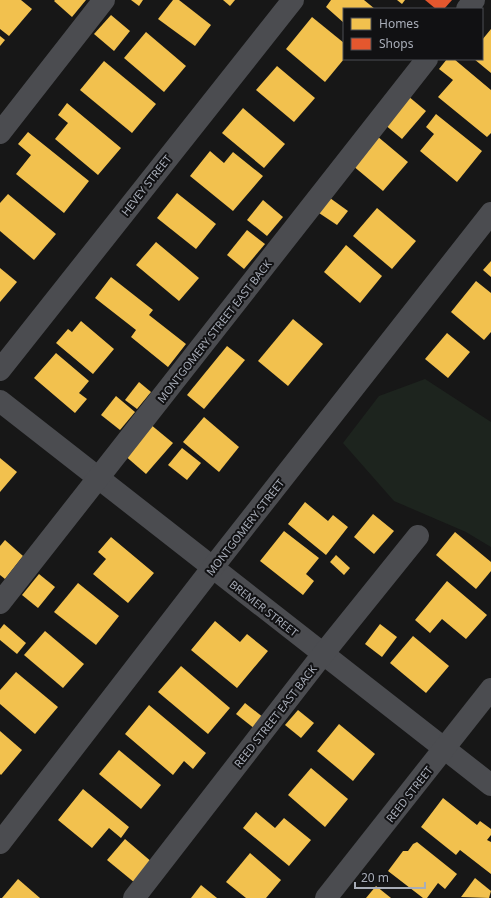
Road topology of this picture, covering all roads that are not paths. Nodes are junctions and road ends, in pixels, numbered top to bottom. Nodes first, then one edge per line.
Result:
1 (104, 0) edge
2 (293, 0) edge
3 (474, 0) edge
4 (468, 8) edge
5 (426, 60) edge
6 (0, 133) edge
7 (491, 213) edge
8 (0, 370) edge
9 (0, 401) edge
10 (98, 478) junction
11 (418, 536) dead end
12 (213, 567) junction
13 (0, 603) edge
14 (323, 654) junction
15 (491, 689) edge
16 (445, 749) junction
17 (491, 785) edge
18 (0, 843) edge
19 (134, 898) edge
20 (326, 898) edge

1 - 6 street
2 - 8 street, HEVEY STREET
3 - 4 street
5 - 10 street, MONTGOMERY STREET EAST BACK
7 - 12 street, MONTGOMERY STREET
9 - 10 street, BREMER STREET
10 - 12 street, BREMER STREET
10 - 13 street, MONTGOMERY STREET EAST BACK
11 - 14 street, REED STREET EAST BACK
12 - 14 street, BREMER STREET
12 - 18 street, MONTGOMERY STREET
14 - 16 street, BREMER STREET
14 - 19 street, REED STREET EAST BACK
15 - 16 street, REED STREET
16 - 17 street, BREMER STREET
16 - 20 street, REED STREET

